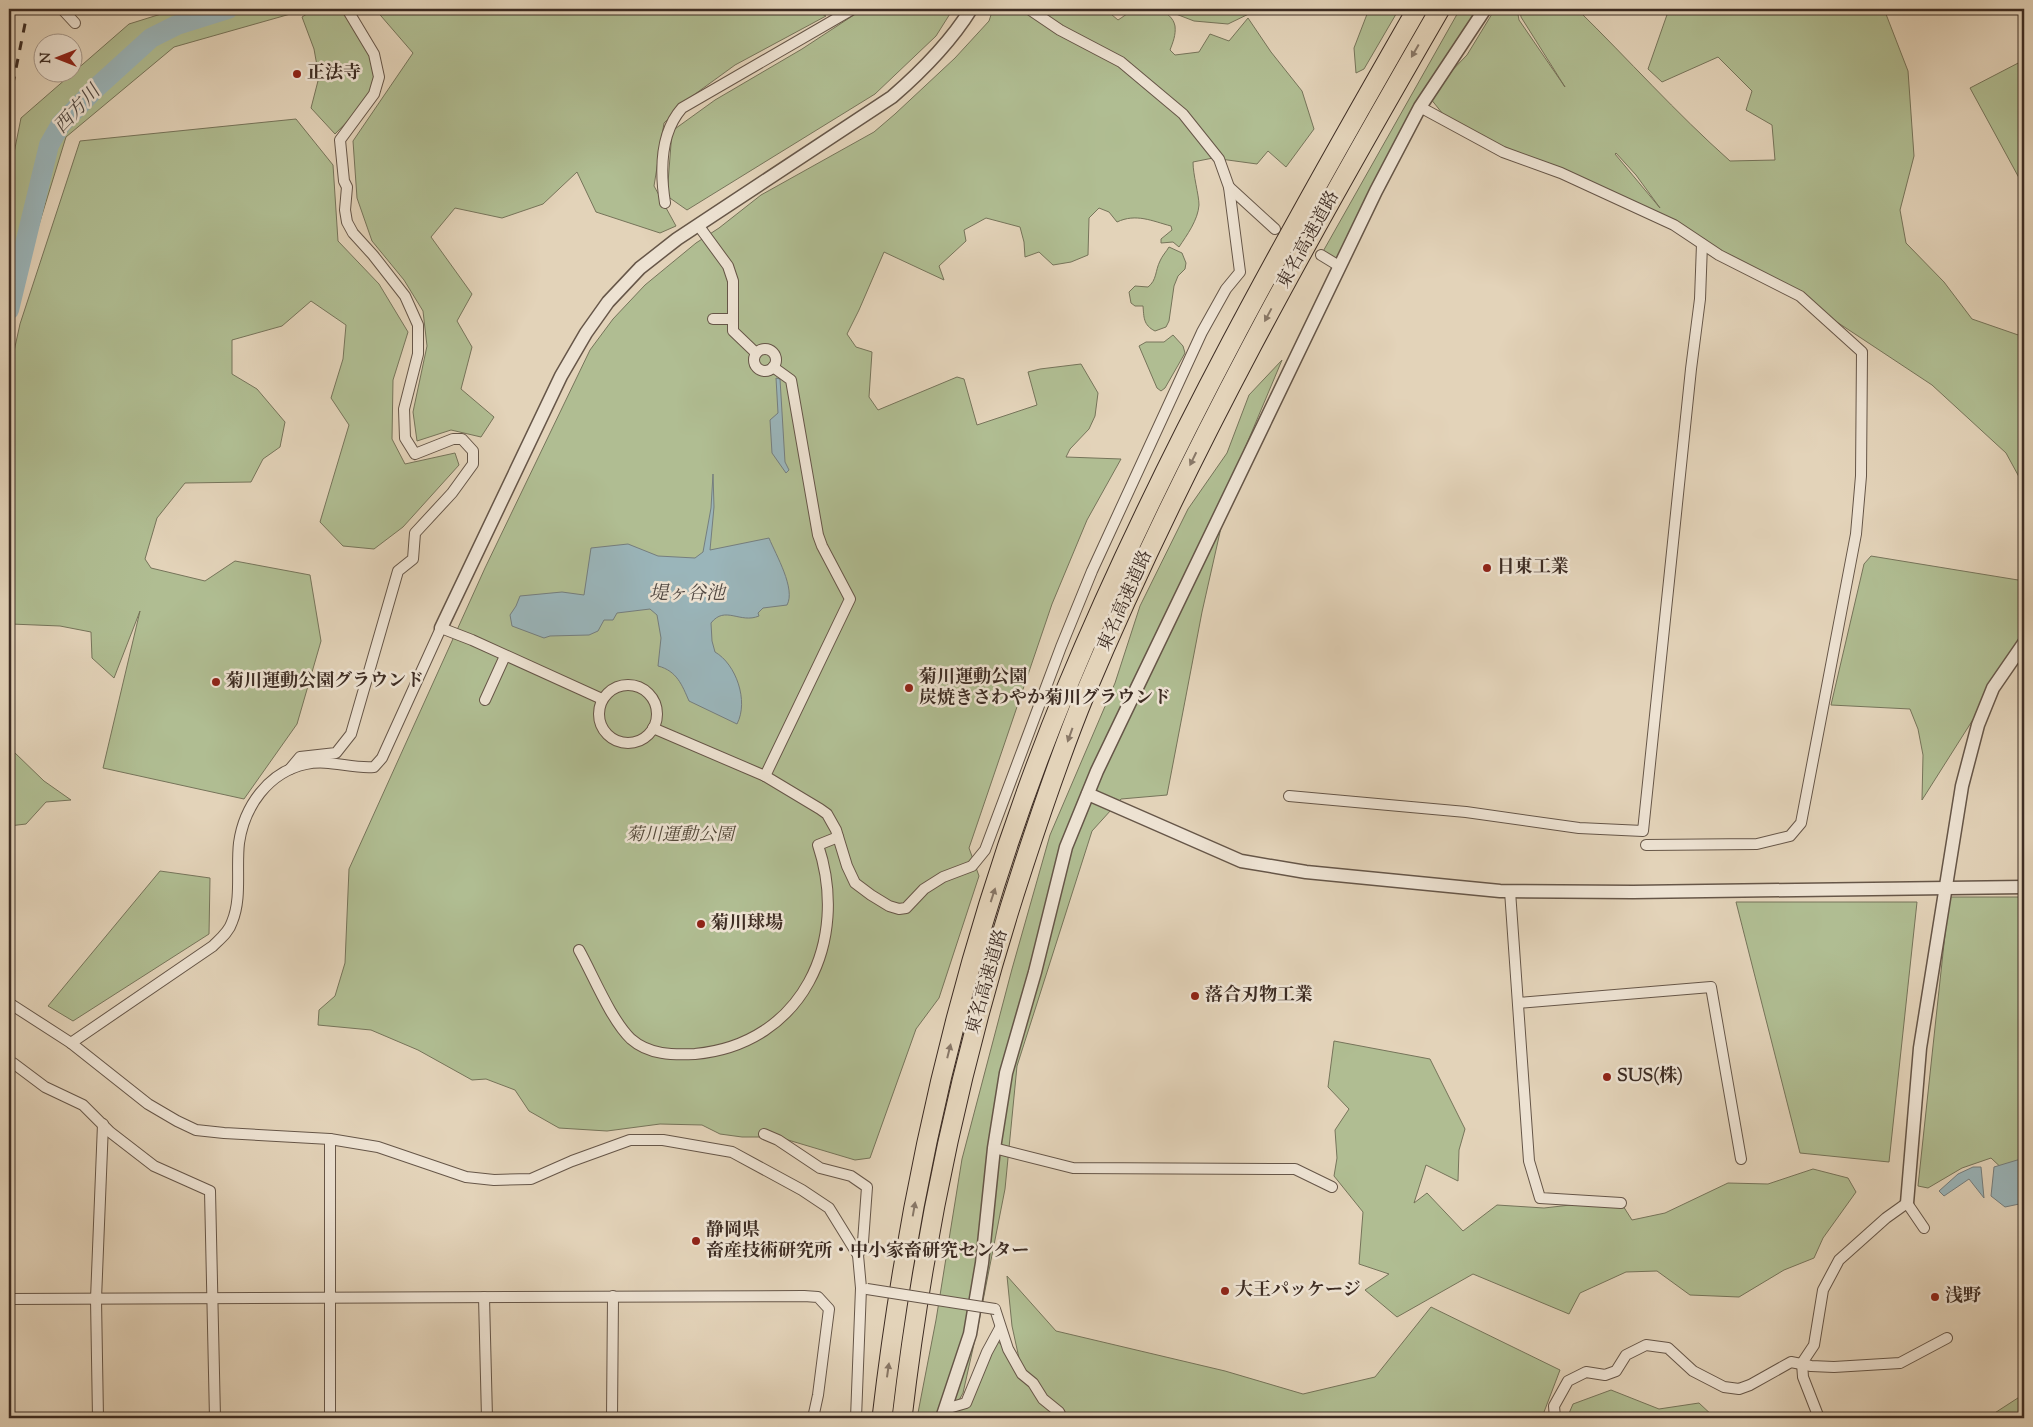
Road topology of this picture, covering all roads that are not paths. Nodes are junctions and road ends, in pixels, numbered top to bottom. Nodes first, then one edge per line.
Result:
1 (62, 9) edge
2 (347, 9) edge
3 (853, 9) edge
4 (971, 9) edge
5 (1029, 9) edge
6 (1417, 9) edge
7 (1440, 9) edge
8 (1485, 9) edge
9 (74, 23) dead end
10 (1420, 107) junction
11 (1229, 187) junction
12 (665, 203) dead end
13 (698, 225) junction
14 (1275, 230) dead end
15 (1702, 244) junction
16 (1321, 256) dead end
17 (1339, 266) junction
18 (713, 319) dead end
19 (733, 319) junction
20 (756, 353) junction
21 (773, 367) junction
22 (441, 628) junction
23 (2024, 643) edge
24 (505, 656) junction
25 (602, 699) junction
26 (486, 700) dead end
27 (653, 728) junction
28 (290, 769) junction
29 (765, 776) junction
30 (1088, 794) junction
31 (1289, 796) dead end
32 (838, 837) junction
33 (1646, 844) dead end
34 (2024, 887) edge
35 (1944, 888) junction
36 (1510, 891) junction
37 (579, 950) dead end
38 (9, 1003) edge
39 (1518, 1003) junction
40 (71, 1043) junction
41 (9, 1061) edge
42 (103, 1124) junction
43 (764, 1134) dead end
44 (330, 1139) junction
45 (994, 1148) junction
46 (1741, 1159) dead end
47 (1332, 1187) dead end
48 (1621, 1203) dead end
49 (1907, 1203) junction
50 (1924, 1228) dead end
51 (858, 1255) junction
52 (864, 1288) junction
53 (614, 1296) junction
54 (484, 1297) junction
55 (96, 1299) junction
56 (212, 1299) junction
57 (330, 1299) junction
58 (9, 1300) edge
59 (1000, 1328) junction
60 (1947, 1338) dead end
61 (1802, 1363) junction
62 (944, 1414) edge
63 (98, 1418) edge
64 (215, 1418) edge
65 (330, 1418) edge
66 (487, 1418) edge
67 (612, 1418) edge
68 (812, 1418) edge
69 (856, 1418) edge
70 (882, 1418) edge
71 (902, 1418) edge
72 (1062, 1418) edge
73 (1555, 1418) edge
74 (1819, 1418) edge

1 - 9 street
2 - 28 street
3 - 12 street
4 - 13 street
5 - 11 street
70 -> 6 highway, 東名高速道路
7 -> 71 highway, 東名高速道路
8 - 10 street
10 - 15 street
10 - 17 street
11 - 14 street
11 - 32 street
13 - 19 street
13 - 22 street
15 - 31 street
15 - 33 street
16 - 17 street
17 - 30 street
18 - 19 street
19 - 20 street
20 - 21 street
20 - 21 street
21 - 29 street
22 - 24 street
22 - 28 street
23 - 35 street
24 - 25 street
24 - 26 street
25 - 27 street
25 - 27 street
27 - 29 street
28 - 40 street
29 - 32 street
30 - 36 street
30 - 45 street
32 - 37 street
34 - 35 street
35 - 36 street
35 - 49 street
36 - 39 street
38 - 40 street
39 - 46 street
39 - 48 street
40 - 44 street
41 - 42 street
42 - 55 street
42 - 56 street
43 - 51 street
44 - 51 street
44 - 57 street
45 - 47 street
45 - 62 street
49 - 50 street
49 - 61 street
51 - 52 street
52 - 59 street, bridge
52 - 69 street
53 - 54 street
53 - 67 street
53 - 68 street
54 - 57 street
54 - 66 street
55 - 56 street
55 - 58 street
55 - 63 street
56 - 57 street
56 - 64 street
57 - 65 street
59 - 62 street
59 - 72 street
60 - 61 street
61 - 73 street
61 - 74 street

